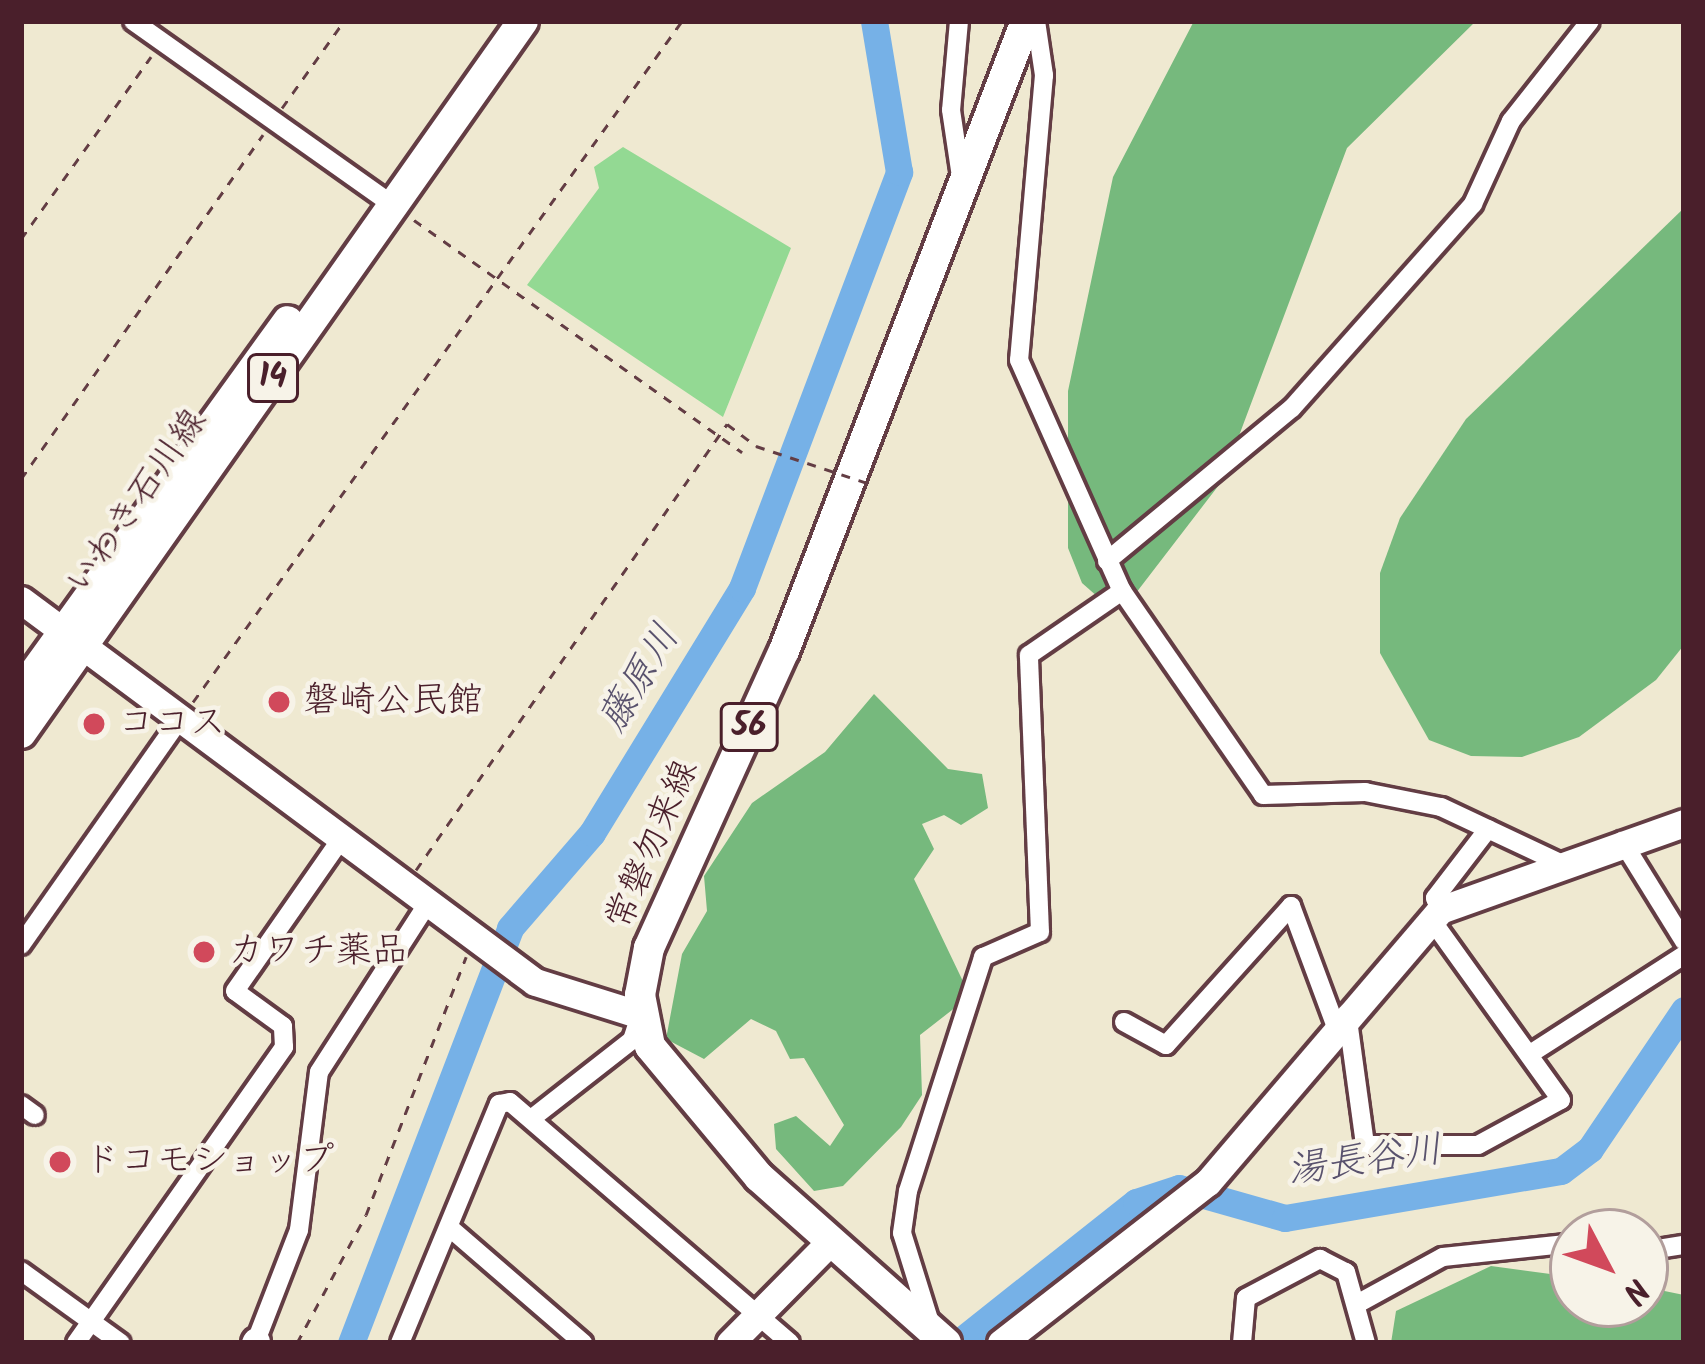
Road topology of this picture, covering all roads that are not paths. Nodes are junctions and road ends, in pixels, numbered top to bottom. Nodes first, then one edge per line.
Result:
1 (133, 21) edge
2 (499, 21) edge
3 (523, 21) edge
4 (959, 21) edge
5 (1026, 21) edge
6 (1036, 21) edge
7 (1590, 21) edge
8 (962, 190) junction
9 (386, 200) junction
10 (1107, 561) junction
11 (1122, 591) junction
12 (21, 600) edge
13 (73, 638) junction
14 (21, 691) edge
15 (182, 716) junction
16 (21, 733) edge
17 (1684, 823) edge
18 (1487, 829) junction
19 (343, 836) junction
20 (1622, 842) junction
21 (1558, 862) junction
22 (429, 901) junction
23 (1435, 914) junction
24 (1684, 941) edge
25 (21, 945) edge
26 (1684, 955) edge
27 (640, 1015) junction
28 (1342, 1020) junction
29 (1124, 1022) dead end
30 (1530, 1054) junction
31 (531, 1119) junction
32 (450, 1228) junction
33 (830, 1242) junction
34 (1549, 1246) edge
35 (21, 1271) edge
36 (1357, 1304) junction
37 (758, 1315) junction
38 (91, 1322) junction
39 (940, 1337) edge
40 (256, 1342) edge
41 (76, 1343) edge
42 (122, 1343) edge
43 (400, 1343) edge
44 (583, 1343) edge
45 (730, 1343) edge
46 (790, 1343) edge
47 (1001, 1343) edge
48 (1242, 1343) edge
49 (1366, 1343) edge

1 - 9 street
2 - 9 main road, いわき石川線 / 14
3 - 9 main road, いわき石川線 / 14
4 - 8 street
5 - 8 main road, 常磐勿来線 / 56
6 - 10 street
7 - 10 street
8 - 27 main road, 常磐勿来線 / 56
9 - 13 main road, いわき石川線 / 14
10 - 11 street
11 - 18 street
11 - 39 street
12 - 13 street
13 - 14 main road, いわき石川線 / 14
13 - 15 street
13 - 16 main road, いわき石川線 / 14
15 - 19 street
15 - 25 street
17 - 20 street
18 - 21 street
18 - 23 street
19 - 22 street
19 - 38 street
20 - 21 street
20 - 24 street
21 - 23 street
22 - 27 street
22 - 40 street
23 - 28 street
23 - 30 street
26 - 30 street
27 - 31 street
27 - 33 main road
28 - 29 street
28 - 30 street
28 - 47 street
31 - 32 street
31 - 37 street
32 - 43 street
32 - 44 street
33 - 37 street
33 - 39 main road
34 - 36 street
35 - 38 street
36 - 48 street
36 - 49 street
37 - 45 street
37 - 46 street
38 - 41 street
38 - 42 street

